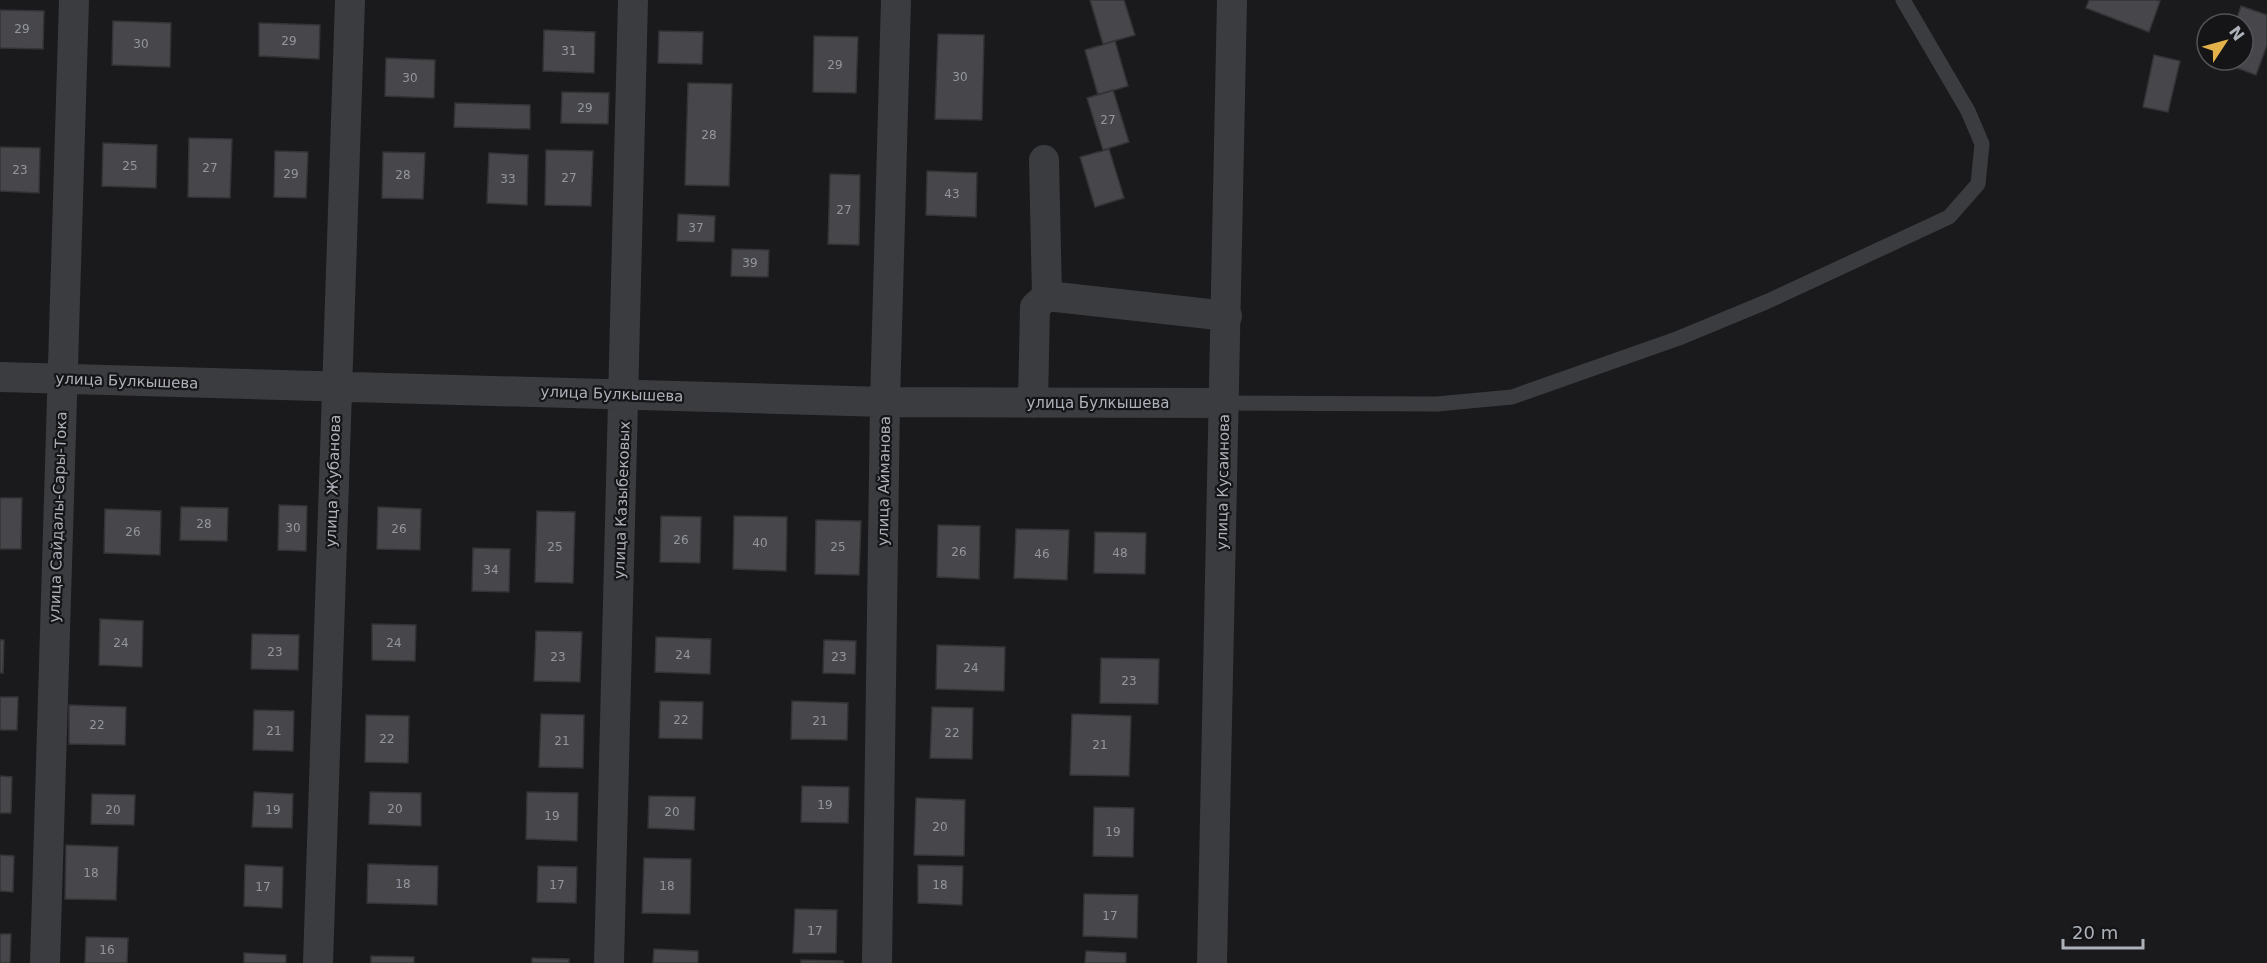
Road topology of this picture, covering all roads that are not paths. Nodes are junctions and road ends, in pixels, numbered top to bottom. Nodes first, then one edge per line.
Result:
1 (74, 0) edge
2 (350, 0) edge
3 (633, 0) edge
4 (896, 0) edge
5 (1232, 0) edge
6 (1903, 0) edge
7 (1044, 160) dead end
8 (1047, 296) junction
9 (1227, 316) junction
10 (0, 377) edge
11 (62, 379) junction
12 (336, 387) junction
13 (625, 395) junction
14 (885, 402) junction
15 (1033, 403) junction
16 (1225, 404) junction
17 (45, 963) edge
18 (318, 963) edge
19 (609, 963) edge
20 (877, 963) edge
21 (1212, 963) edge

1 - 11 street, улица Сайдалы-Сары-Тока
2 - 12 street, улица Жубанова
3 - 13 street, улица Казыбековых
4 - 14 street, улица Айманова
5 - 9 street, улица Кусаинова
6 - 16 lane
7 - 8 street
8 - 9 street
8 - 15 street
9 - 16 street, улица Кусаинова
10 - 11 street, улица Булкышева
11 - 12 street, улица Булкышева
11 - 17 street, улица Сайдалы-Сары-Тока
12 - 13 street, улица Булкышева
12 - 18 street, улица Жубанова
13 - 14 street, улица Булкышева
13 - 19 street, улица Казыбековых
14 - 15 street, улица Булкышева
14 - 20 street, улица Айманова
15 - 16 street, улица Булкышева
16 - 21 street, улица Кусаинова

